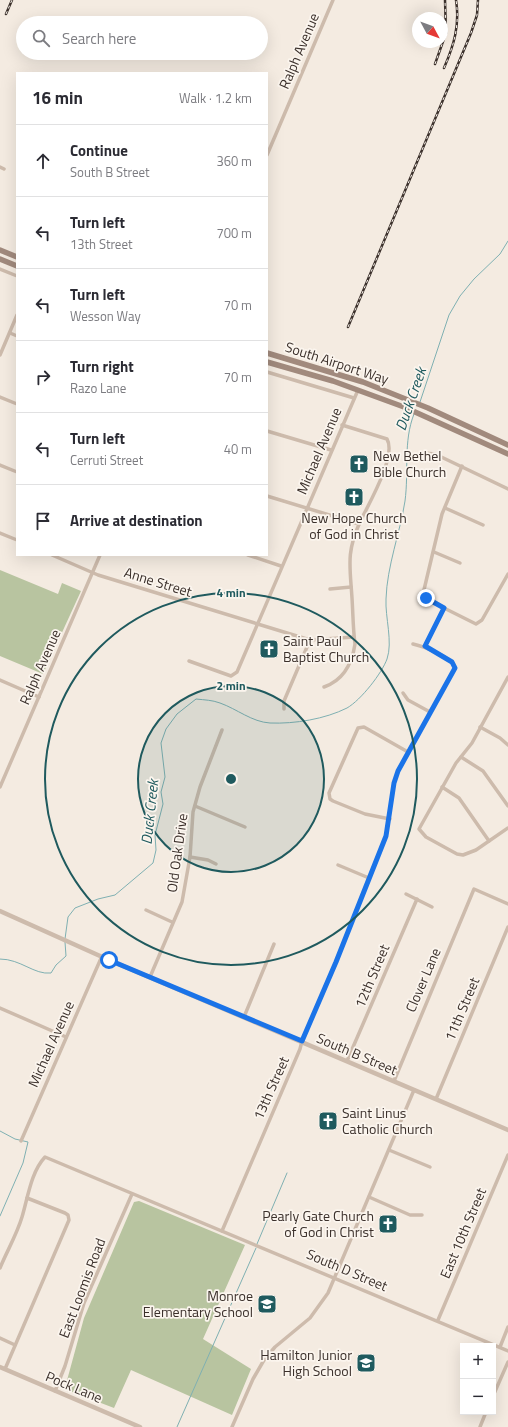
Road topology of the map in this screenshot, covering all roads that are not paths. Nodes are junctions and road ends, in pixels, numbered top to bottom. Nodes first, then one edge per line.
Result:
1 (333, 0) edge
2 (268, 153) edge
3 (0, 250) edge
4 (16, 257) edge
5 (0, 258) edge
6 (16, 266) edge
7 (0, 268) edge
8 (16, 276) edge
9 (16, 317) edge
10 (10, 332) junction
11 (16, 335) edge
12 (268, 352) edge
13 (0, 355) edge
14 (268, 362) edge
15 (268, 372) edge
16 (358, 390) junction
17 (0, 397) edge
18 (354, 398) junction
19 (16, 404) edge
20 (342, 425) junction
21 (268, 431) edge
22 (508, 445) edge
23 (331, 450) junction
24 (424, 453) dead end
25 (508, 454) edge
26 (0, 464) edge
27 (462, 466) junction
28 (16, 472) edge
29 (508, 489) edge
30 (268, 496) edge
31 (445, 508) junction
32 (306, 509) junction
33 (360, 524) junction
34 (483, 524) dead end
35 (0, 533) edge
36 (16, 540) edge
37 (434, 552) junction
38 (54, 556) edge
39 (100, 556) edge
40 (251, 556) edge
41 (460, 563) dead end
42 (281, 566) junction
43 (93, 572) junction
44 (508, 574) edge
45 (351, 587) junction
46 (330, 589) dead end
47 (444, 608) junction
48 (257, 623) junction
49 (354, 638) junction
50 (310, 640) junction
51 (413, 644) dead end
52 (425, 646) junction
53 (189, 661) dead end
54 (508, 677) edge
55 (0, 681) edge
56 (324, 687) dead end
57 (402, 693) dead end
58 (39, 697) junction
59 (284, 709) dead end
60 (430, 712) junction
61 (480, 727) junction
62 (222, 730) dead end
63 (508, 745) edge
64 (408, 752) junction
65 (461, 757) junction
66 (0, 774) edge
67 (5, 776) junction
68 (0, 787) edge
69 (442, 787) junction
70 (195, 806) junction
71 (508, 806) edge
72 (390, 819) junction
73 (245, 826) dead end
74 (508, 828) edge
75 (489, 841) junction
76 (190, 857) junction
77 (216, 864) dead end
78 (338, 865) dead end
79 (369, 878) junction
80 (406, 894) dead end
81 (417, 899) junction
82 (508, 904) edge
83 (432, 907) dead end
84 (146, 910) dead end
85 (0, 911) edge
86 (172, 922) junction
87 (508, 927) edge
88 (274, 944) dead end
89 (102, 956) junction
90 (150, 977) junction
91 (0, 1008) edge
92 (244, 1017) junction
93 (66, 1037) junction
94 (302, 1041) junction
95 (347, 1062) junction
96 (394, 1081) junction
97 (414, 1090) junction
98 (436, 1099) junction
99 (508, 1130) edge
100 (21, 1141) dead end
101 (389, 1150) junction
102 (508, 1155) edge
103 (430, 1167) dead end
104 (132, 1194) junction
105 (369, 1197) junction
106 (27, 1198) junction
107 (422, 1215) dead end
108 (222, 1231) junction
109 (0, 1268) edge
110 (336, 1277) junction
111 (438, 1320) junction
112 (508, 1327) edge
113 (0, 1338) edge
114 (16, 1345) junction
115 (500, 1347) junction
116 (508, 1351) edge
117 (508, 1362) edge
118 (2, 1368) edge
119 (496, 1389) edge
120 (55, 1391) junction
121 (485, 1415) edge
122 (140, 1427) edge
123 (232, 1427) edge
124 (480, 1427) edge

1 - 2 street, Ralph Avenue
3 - 4 main road
5 - 6 main road
7 - 8 street
9 - 10 street
10 - 11 street
10 - 13 street
12 - 22 main road, South Airport Way
14 - 16 main road, South Airport Way
15 - 18 street
16 - 18 street, Michael Avenue
16 - 25 main road, South Airport Way
17 - 19 street
18 - 20 street, Michael Avenue
20 - 23 street, Michael Avenue
20 - 33 street
21 - 23 street
23 - 32 street, Michael Avenue
24 - 27 street
26 - 28 street
27 - 29 street
27 - 31 street
30 - 32 street
31 - 34 street
31 - 37 street
32 - 33 street
32 - 42 street, Michael Avenue
33 - 45 street
35 - 36 street
37 - 41 street
37 - 47 street
38 - 43 street, Anne Street
39 - 43 street, Ralph Avenue
40 - 42 street
42 - 48 street, Michael Avenue
43 - 48 street, Anne Street
43 - 58 street, Ralph Avenue
44 - 47 street
45 - 46 street
45 - 49 street
47 - 52 street
48 - 50 street, Anne Street
48 - 53 street, Michael Avenue
49 - 50 street, Anne Street
49 - 56 street
50 - 59 street
51 - 52 street
52 - 60 street, 13th Street
54 - 61 street
55 - 58 street
57 - 60 street
58 - 67 street, Ralph Avenue
60 - 64 street, 13th Street
61 - 63 street
61 - 65 street
62 - 70 street, Old Oak Drive
64 - 72 street, 13th Street
64 - 72 street
65 - 69 street
65 - 71 street
66 - 67 street
67 - 68 street, Ralph Avenue
69 - 75 street
69 - 75 street
70 - 73 street
70 - 76 street, Old Oak Drive
72 - 79 street, 13th Street
74 - 75 street
76 - 77 street
76 - 86 street, Old Oak Drive
78 - 79 street
79 - 94 street, 13th Street
80 - 81 street
81 - 83 street
81 - 95 street, 12th Street
82 - 96 street, Clover Lane
84 - 86 street
85 - 89 street, South B Street
86 - 90 street, Old Oak Drive
87 - 98 street, 11th Street
88 - 92 street
89 - 90 street, South B Street
89 - 93 street, Michael Avenue
90 - 92 street, South B Street
91 - 93 street
92 - 94 street, South B Street
93 - 100 street, Michael Avenue
94 - 95 street, South B Street
94 - 108 street, 13th Street
95 - 96 street, South B Street
96 - 97 street, South B Street
97 - 98 street, South B Street
97 - 101 street
98 - 99 street, South B Street
101 - 103 street
101 - 105 street
102 - 111 street, East 10th Street
104 - 106 street, South D Street
104 - 108 street, South D Street
104 - 120 street, East Loomis Road
105 - 107 street
105 - 110 street
106 - 109 street
106 - 114 street
108 - 110 street, South D Street
110 - 111 street, South D Street
110 - 123 street
111 - 115 street, South D Street
112 - 115 street
113 - 114 street
114 - 118 street
115 - 116 street, South D Street
117 - 119 street
118 - 120 street, Pock Lane
120 - 122 street, Pock Lane
121 - 124 street

